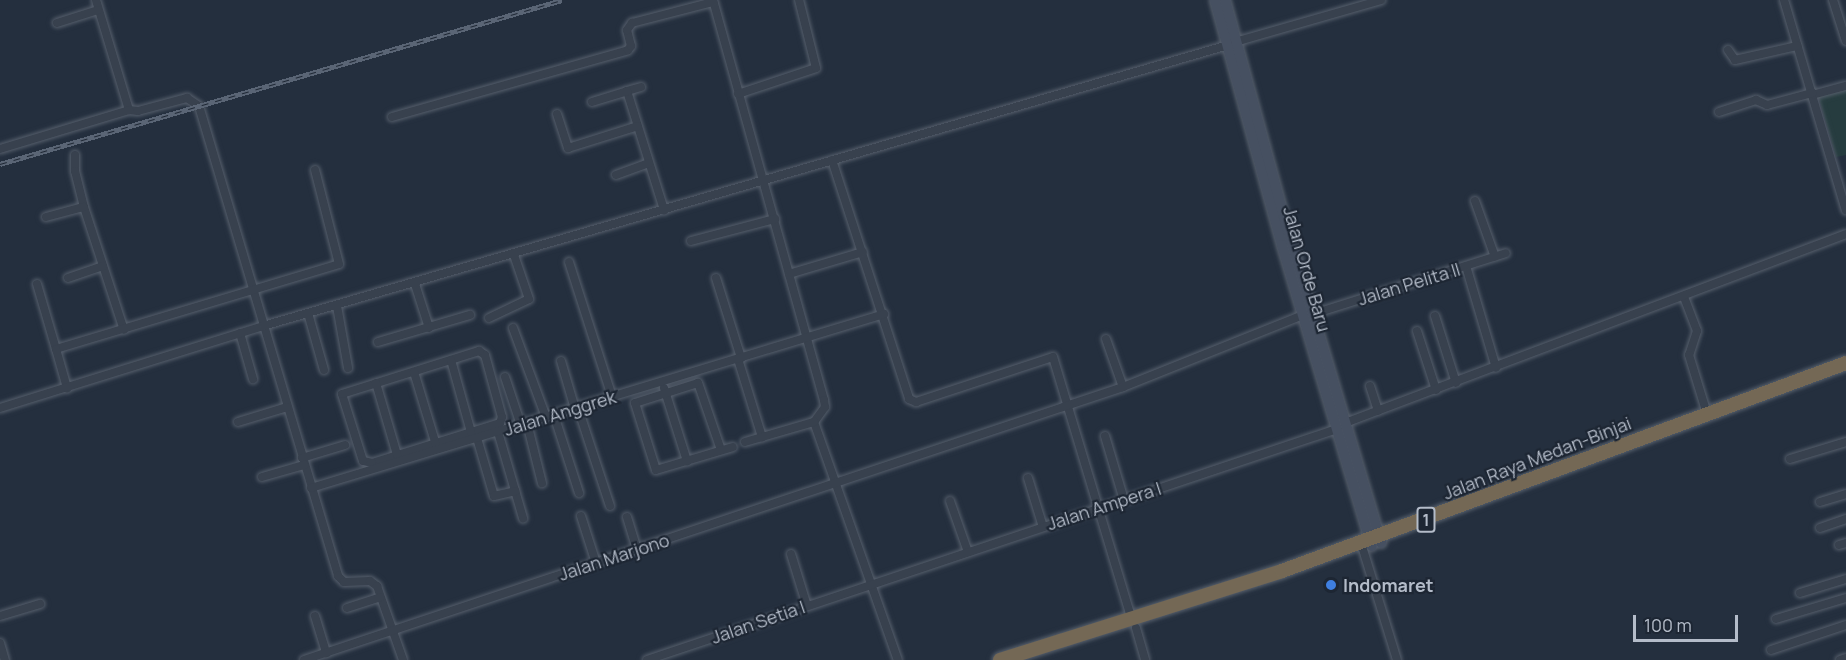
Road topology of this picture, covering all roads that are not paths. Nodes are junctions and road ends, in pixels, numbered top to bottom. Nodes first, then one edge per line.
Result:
1 (96, 0) edge
2 (799, 0) edge
3 (1215, 0) edge
4 (1225, 0) edge
5 (1381, 0) edge
6 (1784, 0) edge
7 (1833, 0) edge
8 (713, 1) edge
9 (98, 10) junction
10 (57, 23) dead end
11 (1846, 41) edge
12 (1230, 44) junction
13 (1797, 46) junction
14 (1728, 50) dead end
15 (1846, 86) edge
16 (641, 87) dead end
17 (627, 92) junction
18 (738, 94) junction
19 (1812, 94) junction
20 (592, 102) dead end
21 (129, 110) junction
22 (1719, 112) dead end
23 (556, 114) dead end
24 (392, 117) dead end
25 (638, 126) junction
26 (0, 149) edge
27 (75, 155) dead end
28 (832, 160) junction
29 (649, 163) junction
30 (315, 170) dead end
31 (616, 175) dead end
32 (764, 181) junction
33 (1475, 201) dead end
34 (84, 207) junction
35 (664, 210) junction
36 (1846, 210) edge
37 (46, 217) dead end
38 (776, 219) junction
39 (1846, 234) edge
40 (691, 241) dead end
41 (863, 252) junction
42 (1506, 253) dead end
43 (514, 255) junction
44 (1495, 257) junction
45 (569, 262) dead end
46 (103, 266) junction
47 (1466, 266) junction
48 (789, 274) junction
49 (68, 278) dead end
50 (716, 278) dead end
51 (37, 284) dead end
52 (415, 284) junction
53 (253, 291) junction
54 (1684, 297) junction
55 (337, 306) junction
56 (308, 313) junction
57 (884, 314) junction
58 (470, 315) dead end
59 (1308, 315) junction
60 (1435, 316) dead end
61 (489, 318) dead end
62 (263, 326) junction
63 (429, 328) junction
64 (513, 328) dead end
65 (124, 330) junction
66 (1417, 331) dead end
67 (240, 333) junction
68 (808, 338) junction
69 (1106, 339) dead end
70 (378, 342) dead end
71 (56, 349) junction
72 (740, 359) junction
73 (451, 360) junction
74 (561, 361) dead end
75 (1846, 363) edge
76 (348, 368) dead end
77 (1496, 368) junction
78 (324, 370) dead end
79 (1846, 371) edge
80 (414, 372) junction
81 (505, 377) dead end
82 (254, 379) dead end
83 (663, 382) junction
84 (376, 383) junction
85 (1456, 383) junction
86 (1370, 386) dead end
87 (1123, 387) junction
88 (67, 388) junction
89 (1436, 390) junction
90 (665, 392) junction
91 (612, 398) junction
92 (287, 406) junction
93 (1069, 406) junction
94 (0, 408) edge
95 (576, 408) junction
96 (1378, 411) junction
97 (1713, 414) junction
98 (554, 415) junction
99 (546, 417) junction
100 (238, 422) dead end
101 (814, 422) junction
102 (524, 424) junction
103 (1341, 426) junction
104 (498, 432) junction
105 (474, 435) junction
106 (1105, 436) dead end
107 (762, 437) junction
108 (745, 442) dead end
109 (1846, 442) edge
110 (345, 444) dead end
111 (437, 446) junction
112 (733, 447) dead end
113 (721, 450) junction
114 (397, 455) junction
115 (1790, 459) dead end
116 (303, 461) junction
117 (687, 461) junction
118 (262, 477) dead end
119 (1028, 478) dead end
120 (542, 483) dead end
121 (834, 484) junction
122 (311, 488) junction
123 (515, 491) junction
124 (579, 493) dead end
125 (1846, 494) edge
126 (1124, 500) junction
127 (950, 501) dead end
128 (1820, 502) dead end
129 (610, 506) dead end
130 (1098, 508) junction
131 (581, 516) dead end
132 (627, 517) dead end
133 (523, 518) dead end
134 (1846, 519) edge
135 (1043, 527) junction
136 (1820, 528) dead end
137 (1371, 543) junction
138 (637, 550) junction
139 (968, 552) junction
140 (791, 554) dead end
141 (596, 563) junction
142 (1846, 579) edge
143 (870, 584) junction
144 (1800, 593) dead end
145 (380, 597) junction
146 (1846, 598) edge
147 (40, 604) dead end
148 (807, 606) junction
149 (347, 608) dead end
150 (0, 616) edge
151 (315, 616) dead end
152 (1776, 619) dead end
153 (1134, 624) junction
154 (1846, 625) edge
155 (393, 631) junction
156 (0, 643) edge
157 (1770, 650) dead end
158 (326, 653) junction
159 (671, 656) edge
160 (1846, 658) edge
161 (1026, 659) edge
162 (5, 660) edge
163 (304, 660) edge
164 (403, 660) edge
165 (646, 660) edge
166 (898, 660) edge
167 (1000, 660) edge
168 (1144, 660) edge
169 (1398, 660) edge
170 (1840, 660) edge

1 - 9 street
2 - 18 street
3 - 12 main road, Jalan Orde Baru
4 - 12 main road, Jalan Orde Baru
5 - 12 street
6 - 13 street
7 - 11 street
8 - 18 street
8 - 24 street
9 - 10 street
9 - 21 street
12 - 28 street
12 - 59 main road, Jalan Orde Baru
13 - 14 street
13 - 19 street
15 - 19 street
16 - 17 street
17 - 20 street
17 - 25 street
18 - 32 street
19 - 22 street
19 - 36 street
21 - 26 street
21 - 53 street
23 - 25 street
25 - 29 street
27 - 34 street
28 - 32 street
28 - 41 street
29 - 31 street
29 - 35 street
30 - 53 street
32 - 35 street
32 - 38 street
33 - 44 street
34 - 37 street
34 - 46 street
35 - 43 street
38 - 40 street
38 - 48 street
39 - 54 street, Jalan Ampera I
41 - 48 street
41 - 57 street
42 - 44 street, Jalan Pelita II
43 - 52 street
43 - 61 street
44 - 47 street, Jalan Pelita II
45 - 91 street
46 - 49 street
46 - 65 street
47 - 59 street, Jalan Pelita II
47 - 77 street
48 - 68 street
50 - 72 street
51 - 71 street
52 - 55 street
52 - 63 street
53 - 62 street
53 - 65 street
54 - 77 street, Jalan Ampera I
54 - 97 street
55 - 56 street
55 - 76 street
56 - 62 street
56 - 78 street
57 - 68 street, Jalan Anggrek
57 - 93 street
58 - 63 street
59 - 87 street, Jalan Pelita II
59 - 103 main road, Jalan Orde Baru
60 - 85 street
62 - 67 street
62 - 92 street
63 - 70 street
64 - 99 street
65 - 71 street
66 - 89 street
67 - 82 street
67 - 88 street
68 - 72 street, Jalan Anggrek
68 - 101 street
69 - 87 street
71 - 88 street
72 - 83 street, Jalan Anggrek
72 - 107 street
73 - 80 street
73 - 105 street
73 - 105 street
74 - 95 street
75 - 97 highway, Jalan Raya Medan-Binjai / 1
77 - 85 street, Jalan Ampera I
79 - 97 highway, Jalan Raya Medan-Binjai / 1
80 - 84 street
80 - 111 street
81 - 102 street
83 - 90 street
83 - 91 street, Jalan Anggrek
84 - 114 street
84 - 114 street
85 - 89 street, Jalan Ampera I
86 - 96 street
87 - 93 street, Jalan Pelita II
88 - 94 street
89 - 96 street, Jalan Ampera I
90 - 113 street
90 - 117 street
90 - 117 street
91 - 95 street, Jalan Anggrek
92 - 100 street
92 - 116 street
93 - 121 street, Jalan Marjono
93 - 130 street
95 - 98 street, Jalan Anggrek
95 - 129 street
96 - 103 street, Jalan Ampera I
97 - 137 highway, Jalan Raya Medan-Binjai / 1
98 - 99 street, Jalan Anggrek
98 - 124 street
99 - 102 street, Jalan Anggrek
101 - 107 street
101 - 121 street
102 - 104 street, Jalan Anggrek
102 - 120 street
103 - 126 street, Jalan Ampera I
103 - 137 main road, Jalan Orde Baru
104 - 105 street, Jalan Anggrek
104 - 123 street
105 - 111 street, Jalan Anggrek
105 - 123 street
106 - 126 street
107 - 108 street
109 - 115 street
110 - 116 street
111 - 114 street
111 - 122 street, Jalan Anggrek
112 - 113 street
113 - 117 street
116 - 118 street
116 - 122 street
119 - 135 street
121 - 138 street, Jalan Marjono
121 - 143 street
122 - 145 street
123 - 133 street
125 - 128 street
126 - 130 street, Jalan Ampera I
127 - 139 street
130 - 135 street, Jalan Ampera I
130 - 153 street
131 - 141 street
132 - 138 street
134 - 136 street
135 - 139 street, Jalan Ampera I
137 - 153 highway, Jalan Raya Medan-Binjai / 1
137 - 169 street
138 - 141 street, Jalan Marjono
139 - 143 street, Jalan Ampera I
140 - 148 street
141 - 155 street, Jalan Marjono
142 - 144 street
143 - 148 street, Jalan Setia I
143 - 166 street
145 - 149 street
145 - 155 street
146 - 152 street
147 - 150 street
148 - 159 street, Jalan Setia I
151 - 158 street
153 - 161 highway, Jalan Raya Medan-Binjai / 1
153 - 167 highway, Jalan Raya Medan-Binjai / 1
153 - 168 street
154 - 157 street
155 - 158 street, Jalan Marjono
155 - 164 street
156 - 162 street
158 - 163 street, Jalan Marjono
159 - 165 street, Jalan Setia I
160 - 170 street

